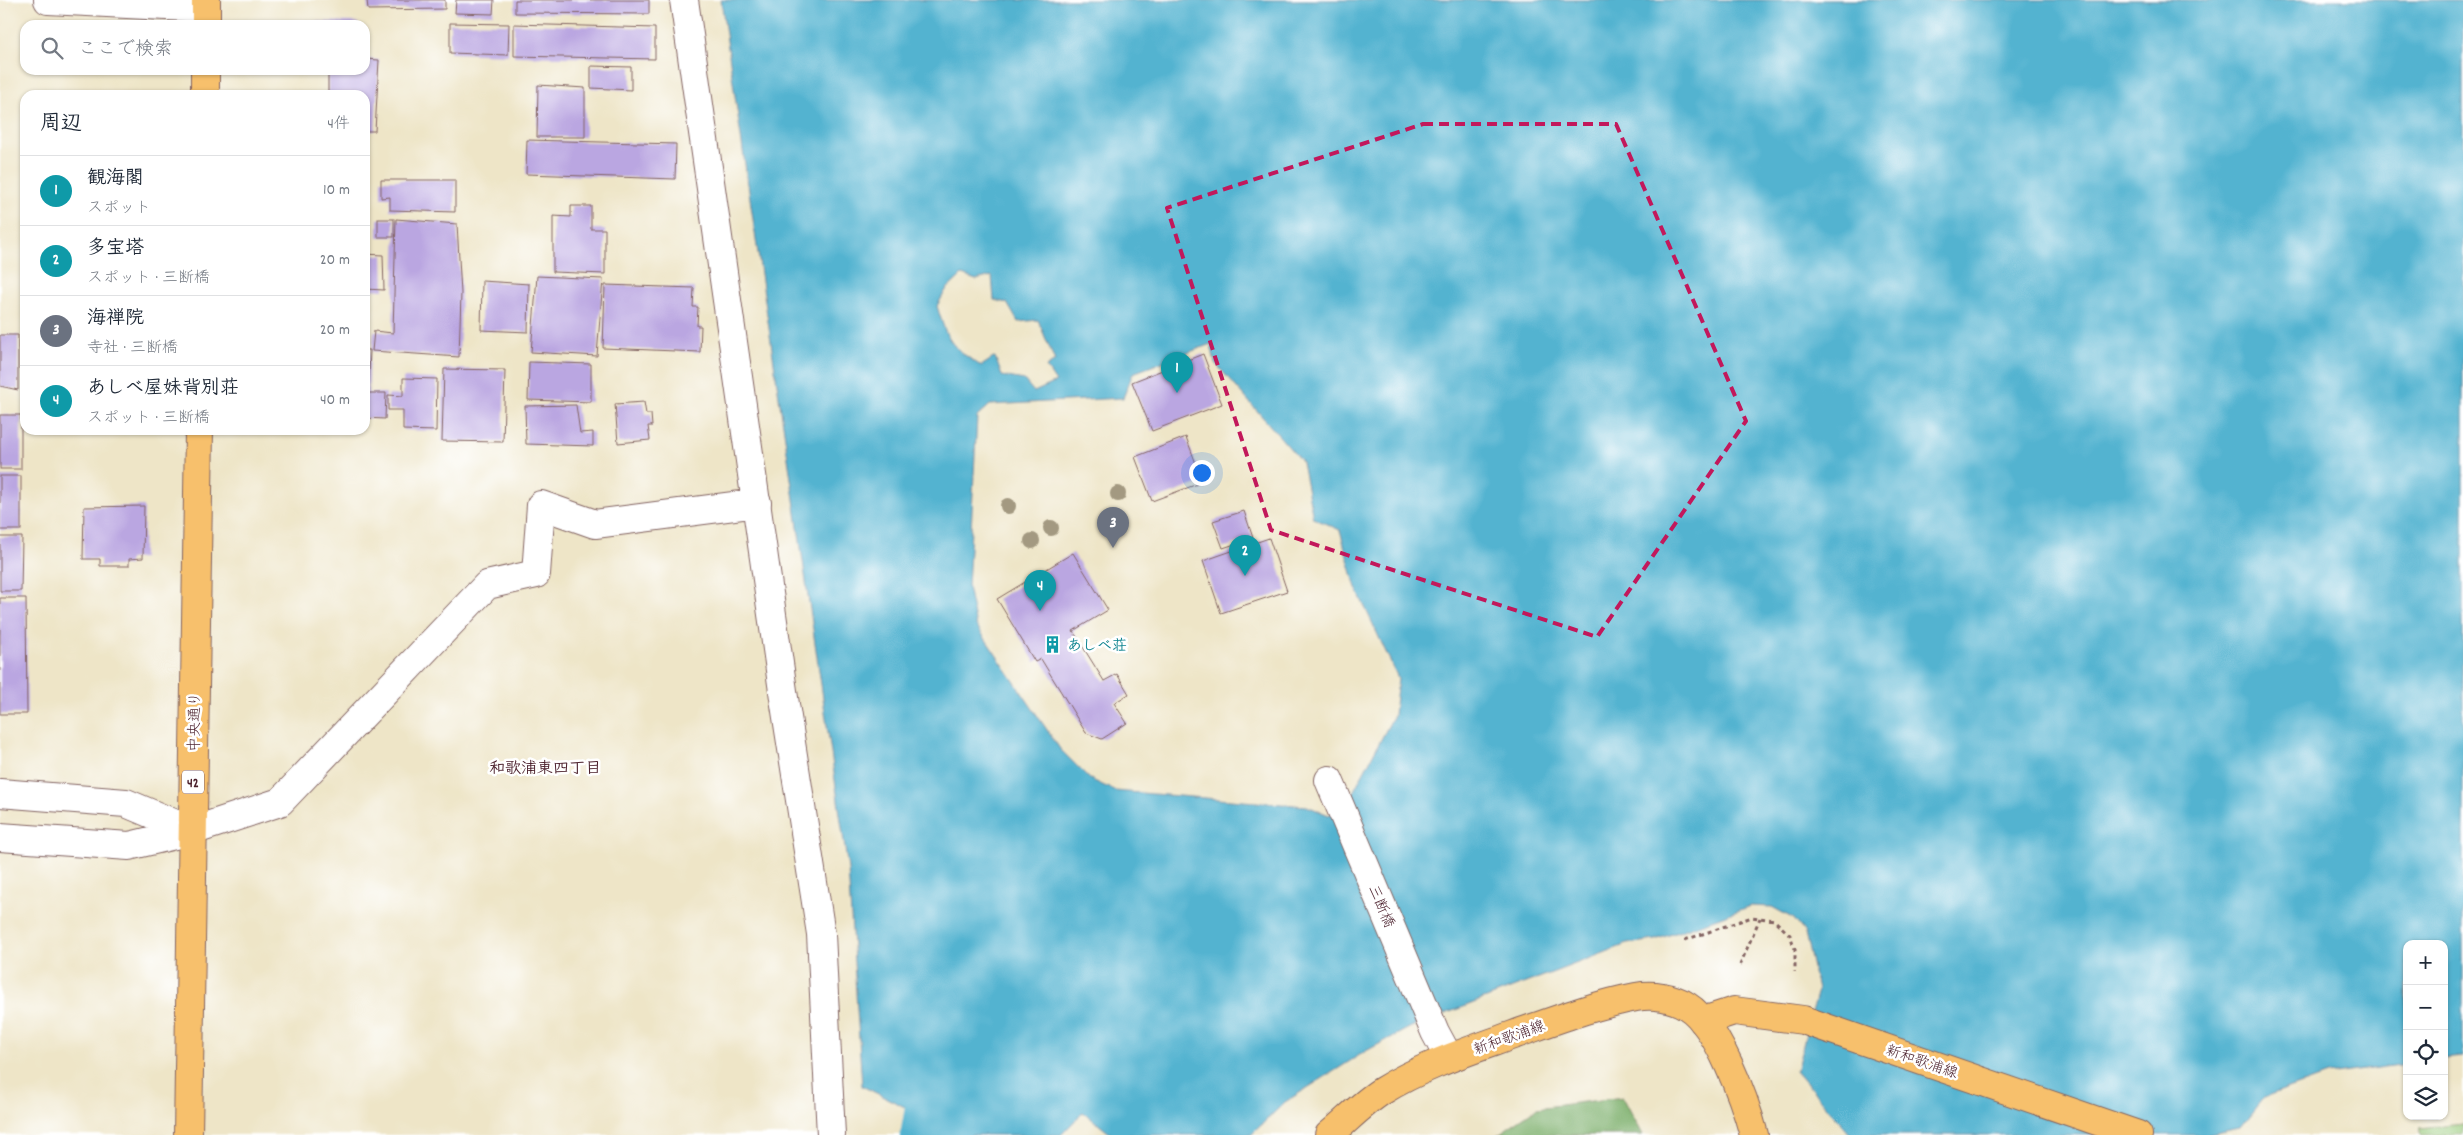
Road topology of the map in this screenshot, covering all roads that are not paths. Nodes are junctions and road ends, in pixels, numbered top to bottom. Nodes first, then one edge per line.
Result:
1 (48, 0) edge
2 (684, 0) edge
3 (206, 11) edge
4 (205, 75) edge
5 (205, 90) edge
6 (199, 435) edge
7 (757, 502) junction
8 (1329, 780) dead end
9 (0, 793) edge
10 (192, 831) junction
11 (0, 837) edge
12 (1703, 1021) junction
13 (1449, 1058) junction
14 (188, 1135) edge
15 (831, 1135) edge
16 (1329, 1135) edge
17 (1754, 1135) edge
18 (2138, 1135) edge

1 - 3 street
2 - 7 street
4 - 5 main road
6 - 10 main road, 中央通り / 42
7 - 10 street
7 - 15 street
8 - 13 street, 三断橋
9 - 10 street
10 - 11 street
10 - 14 main road, 中央通り / 42
12 - 13 main road, 新和歌浦線
12 - 17 main road, 新和歌浦線
12 - 18 main road, 新和歌浦線
13 - 16 main road, 新和歌浦線

